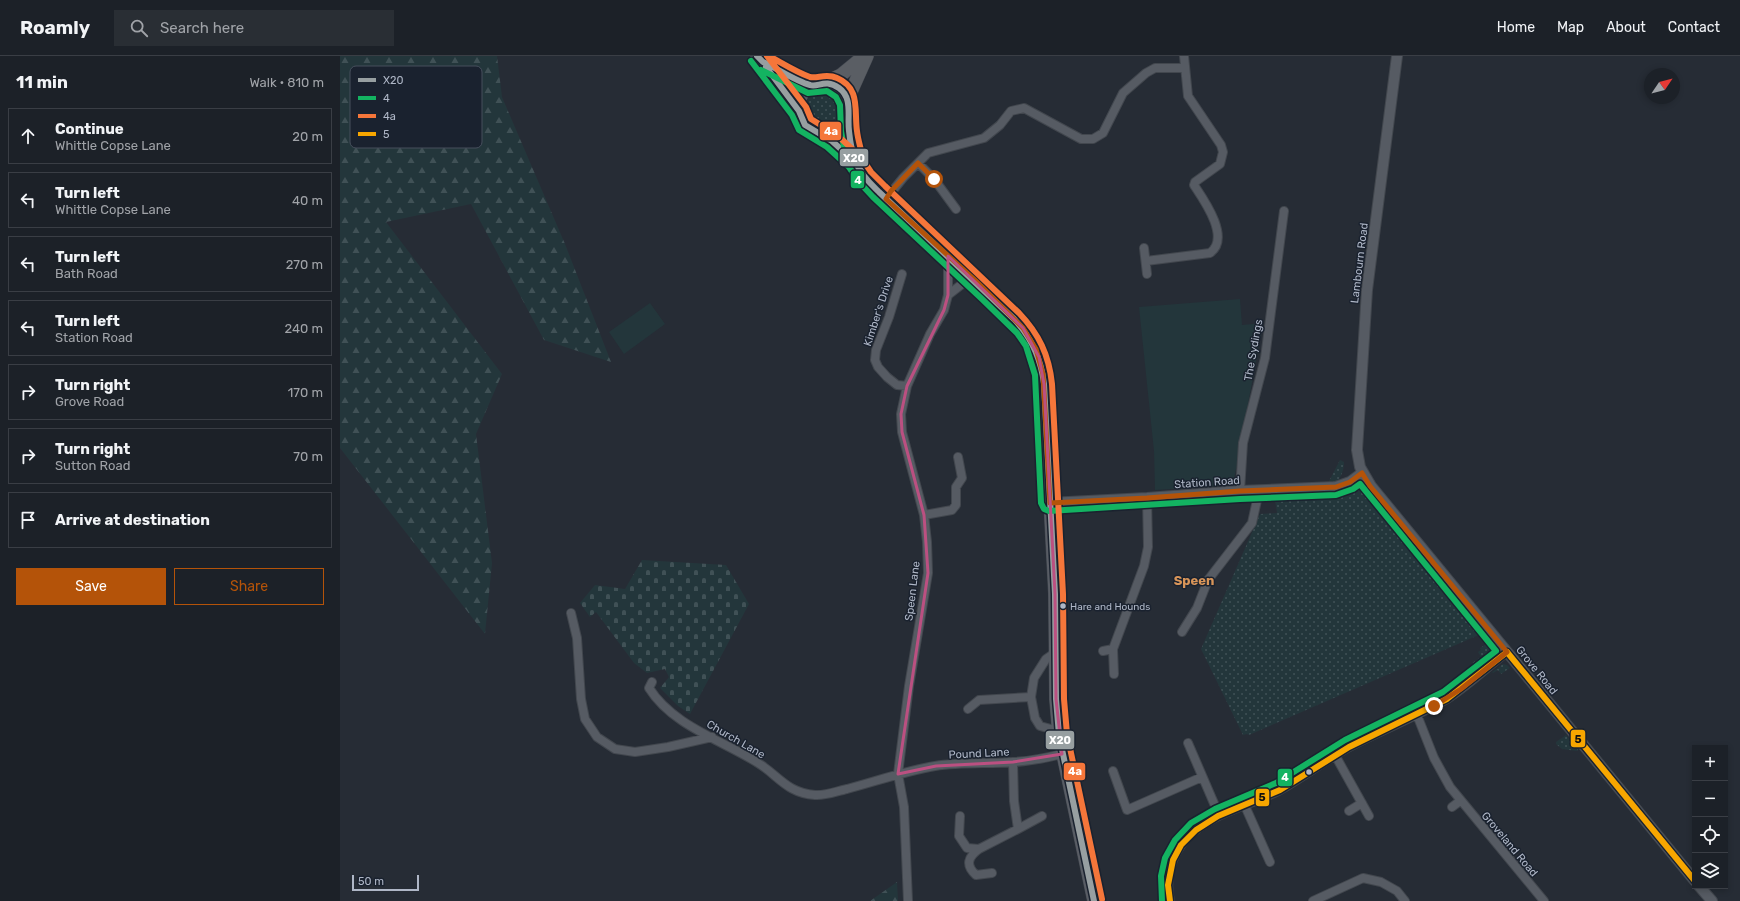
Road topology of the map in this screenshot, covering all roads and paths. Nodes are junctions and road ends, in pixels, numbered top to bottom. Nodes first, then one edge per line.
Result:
1 (865, 56) edge
2 (1184, 56) edge
3 (1397, 56) edge
4 (760, 59) edge
5 (1185, 68) junction
6 (824, 83) junction
7 (811, 86) junction
8 (848, 108) junction
9 (799, 112) junction
10 (818, 132) junction
11 (855, 162) junction
12 (918, 163) junction
13 (886, 199) junction
14 (956, 209) dead end
15 (1284, 211) dead end
16 (1144, 248) dead end
17 (948, 256) junction
18 (1146, 261) junction
19 (902, 274) dead end
20 (1147, 274) dead end
21 (971, 277) junction
22 (948, 295) junction
23 (907, 386) junction
24 (958, 457) dead end
25 (1362, 473) junction
26 (1240, 491) junction
27 (1259, 491) junction
28 (1147, 498) junction
29 (1050, 503) junction
30 (924, 515) junction
31 (571, 613) dead end
32 (1182, 632) dead end
33 (1113, 649) junction
34 (1103, 651) dead end
35 (1056, 652) junction
36 (1507, 652) junction
37 (1114, 674) dead end
38 (652, 682) dead end
39 (1031, 697) junction
40 (968, 709) dead end
41 (1417, 716) junction
42 (1059, 735) junction
43 (712, 737) junction
44 (1188, 743) dead end
45 (1062, 754) junction
46 (1335, 755) junction
47 (1013, 762) junction
48 (1113, 771) dead end
49 (898, 774) junction
50 (1202, 777) junction
51 (1460, 801) junction
52 (1362, 803) junction
53 (1246, 806) junction
54 (1452, 807) dead end
55 (1349, 810) dead end
56 (1219, 815) junction
57 (960, 816) dead end
58 (1042, 816) dead end
59 (1370, 816) dead end
60 (1018, 829) junction
61 (979, 849) junction
62 (1270, 862) dead end
63 (992, 873) dead end
64 (1692, 877) edge
65 (1702, 889) edge
66 (908, 901) edge
67 (1094, 901) edge
68 (1170, 901) edge
69 (1313, 901) edge
70 (1405, 901) edge
71 (1544, 901) edge
72 (1712, 901) edge

1 - 6 highway
1 - 8 highway
2 - 5 street
3 - 25 street, Lambourn Road
4 - 7 main road
4 - 9 main road
5 - 12 street
5 - 18 street
6 - 7 main road
6 - 8 main road
7 - 9 main road
8 - 10 main road
8 - 11 main road
9 - 10 main road
10 - 11 main road
11 - 13 main road
12 - 13 street
12 - 14 street
13 - 17 main road
15 - 26 street, The Sydings
16 - 18 street
17 - 21 main road
17 - 22 street, Speen Lane
18 - 20 street
19 - 23 street, Kimber's Drive
21 - 22 street
21 - 29 main road
22 - 23 street, Speen Lane
23 - 30 street, Speen Lane
24 - 30 street
25 - 27 street, Station Road
25 - 36 street, Grove Road
26 - 27 street, Station Road
26 - 28 street, Station Road
27 - 32 street
28 - 29 street, Station Road
28 - 33 street
29 - 35 main road
30 - 49 street, Speen Lane
31 - 43 street
33 - 34 street
33 - 37 street
35 - 39 street
35 - 42 main road
36 - 41 street
36 - 64 street, Grove Road
38 - 43 street, Church Lane
39 - 40 street
39 - 42 street
41 - 46 street
41 - 51 street, Groveland Road
42 - 45 main road
43 - 49 street, Church Lane
44 - 50 street
45 - 47 street, Pound Lane
45 - 67 main road
46 - 52 street
46 - 53 street
47 - 49 street, Pound Lane
47 - 60 street
48 - 50 street
49 - 66 street, Speen Lane
50 - 56 street
51 - 54 street
51 - 71 street, Groveland Road
52 - 55 street
52 - 59 street
53 - 56 street
53 - 62 street
56 - 68 street
57 - 61 street
58 - 60 street
60 - 61 street
61 - 63 street
65 - 72 street
69 - 70 street

